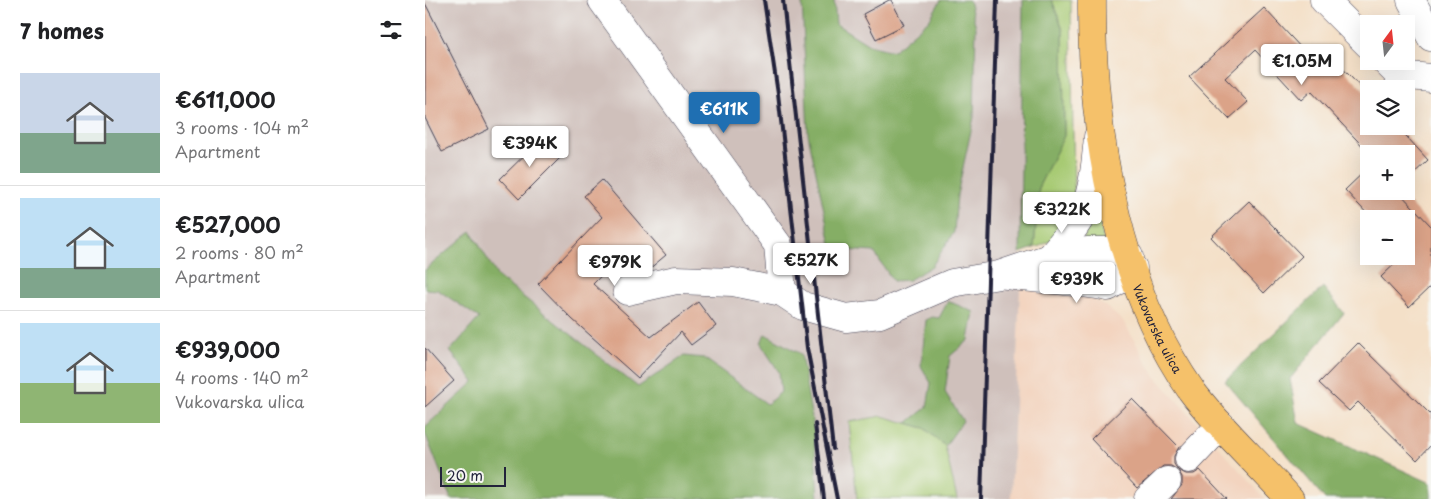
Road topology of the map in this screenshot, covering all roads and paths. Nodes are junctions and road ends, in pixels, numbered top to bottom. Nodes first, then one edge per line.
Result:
1 (603, 0) edge
2 (1092, 0) edge
3 (1324, 0) edge
4 (1418, 3) edge
5 (1360, 36) edge
6 (1431, 37) edge
7 (1393, 70) edge
8 (1431, 78) edge
9 (1098, 128) junction
10 (1049, 258) junction
11 (1131, 262) junction
12 (999, 274) junction
13 (627, 291) dead end
14 (782, 292) junction
15 (1221, 425) junction
16 (1189, 458) dead end
17 (1290, 499) edge

1 - 14 street
2 - 9 main road, Vukovarska ulica
3 - 5 street
4 - 6 street
7 - 8 street
9 - 10 street
9 - 11 main road, Vukovarska ulica
10 - 11 street
10 - 12 street
11 - 12 street
11 - 15 main road, Vukovarska ulica
12 - 14 street
13 - 14 street
15 - 16 street
15 - 17 main road, Vukovarska ulica

